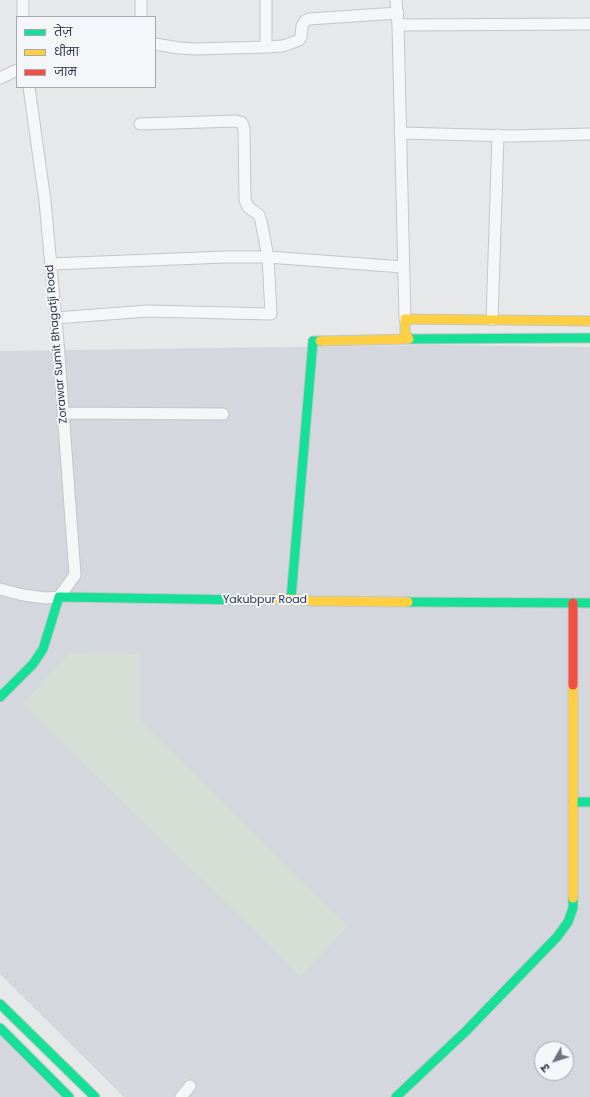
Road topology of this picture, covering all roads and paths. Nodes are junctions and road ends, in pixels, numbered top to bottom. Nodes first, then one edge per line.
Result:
1 (23, 0) edge
2 (141, 0) edge
3 (266, 0) edge
4 (396, 0) edge
5 (398, 13) junction
6 (23, 16) edge
7 (141, 16) edge
8 (590, 24) edge
9 (398, 25) junction
10 (156, 44) edge
11 (266, 47) junction
12 (16, 70) edge
13 (0, 78) edge
14 (29, 88) edge
15 (140, 124) dead end
16 (400, 133) junction
17 (590, 134) edge
18 (498, 136) junction
19 (268, 258) junction
20 (51, 264) junction
21 (403, 267) junction
22 (56, 318) junction
23 (405, 319) junction
24 (492, 320) junction
25 (590, 321) edge
26 (590, 338) edge
27 (410, 339) junction
28 (64, 413) junction
29 (223, 414) dead end
30 (0, 589) edge
31 (59, 597) junction
32 (291, 599) junction
33 (573, 603) junction
34 (590, 603) edge
35 (0, 697) edge
36 (573, 802) junction
37 (590, 802) edge
38 (0, 1004) edge
39 (0, 1028) edge
40 (190, 1086) dead end
41 (69, 1097) edge
42 (95, 1097) edge
43 (181, 1097) edge
44 (396, 1097) edge

1 - 6 street
2 - 7 street
3 - 11 street
4 - 5 street
5 - 9 street
5 - 11 street
8 - 9 street
9 - 16 street
10 - 11 street
12 - 13 street
14 - 20 street, Zorawar Sumit Bhagatji Road
15 - 19 street
16 - 18 street
16 - 21 street
17 - 18 street
18 - 24 street
19 - 20 street
19 - 21 street
19 - 22 street
20 - 22 street, Zorawar Sumit Bhagatji Road
21 - 23 street
22 - 28 street, Zorawar Sumit Bhagatji Road
23 - 24 street
23 - 27 street
24 - 25 street
26 - 27 street
27 - 32 street
28 - 29 street
28 - 31 street, Zorawar Sumit Bhagatji Road
30 - 31 street
31 - 32 street, Yakubpur Road
31 - 35 street
32 - 33 street, Yakubpur Road
33 - 34 street, Yakubpur Road
33 - 36 street
36 - 37 street
36 - 44 street
38 - 42 street
39 - 41 street
40 - 43 street

